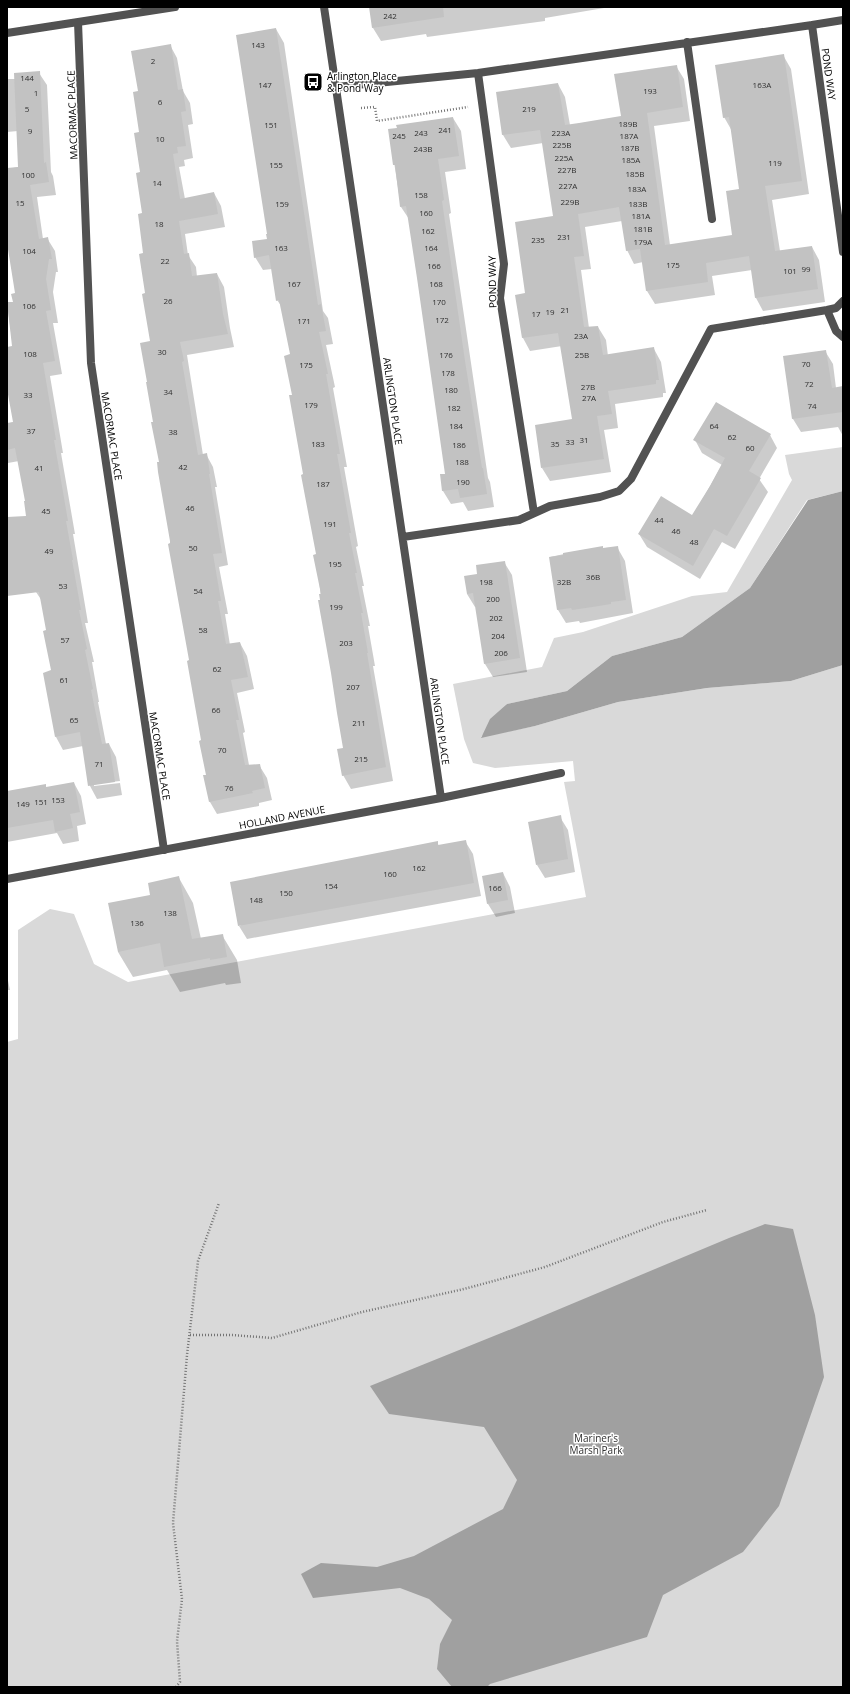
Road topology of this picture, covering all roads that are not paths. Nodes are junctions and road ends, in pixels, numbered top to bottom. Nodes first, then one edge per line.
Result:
1 (175, 7) edge
2 (324, 7) edge
3 (843, 20) edge
4 (78, 22) junction
5 (812, 25) junction
6 (7, 33) edge
7 (687, 42) junction
8 (478, 73) junction
9 (336, 87) junction
10 (712, 219) dead end
11 (843, 252) edge
12 (843, 301) edge
13 (827, 310) junction
14 (843, 336) edge
15 (534, 513) junction
16 (403, 537) junction
17 (561, 773) dead end
18 (441, 798) junction
19 (164, 850) junction
20 (7, 879) edge

1 - 4 street
2 - 9 street, ARLINGTON PLACE
3 - 5 street
4 - 6 street
4 - 19 street, MACORMAC PLACE
5 - 7 street
5 - 11 street, POND WAY
7 - 8 street
7 - 10 street
8 - 9 street
8 - 15 street, POND WAY
9 - 16 street, ARLINGTON PLACE
12 - 13 street
13 - 14 street
13 - 15 street
15 - 16 street
16 - 18 street, ARLINGTON PLACE
17 - 18 street, HOLLAND AVENUE
18 - 19 street, HOLLAND AVENUE
19 - 20 street, HOLLAND AVENUE

